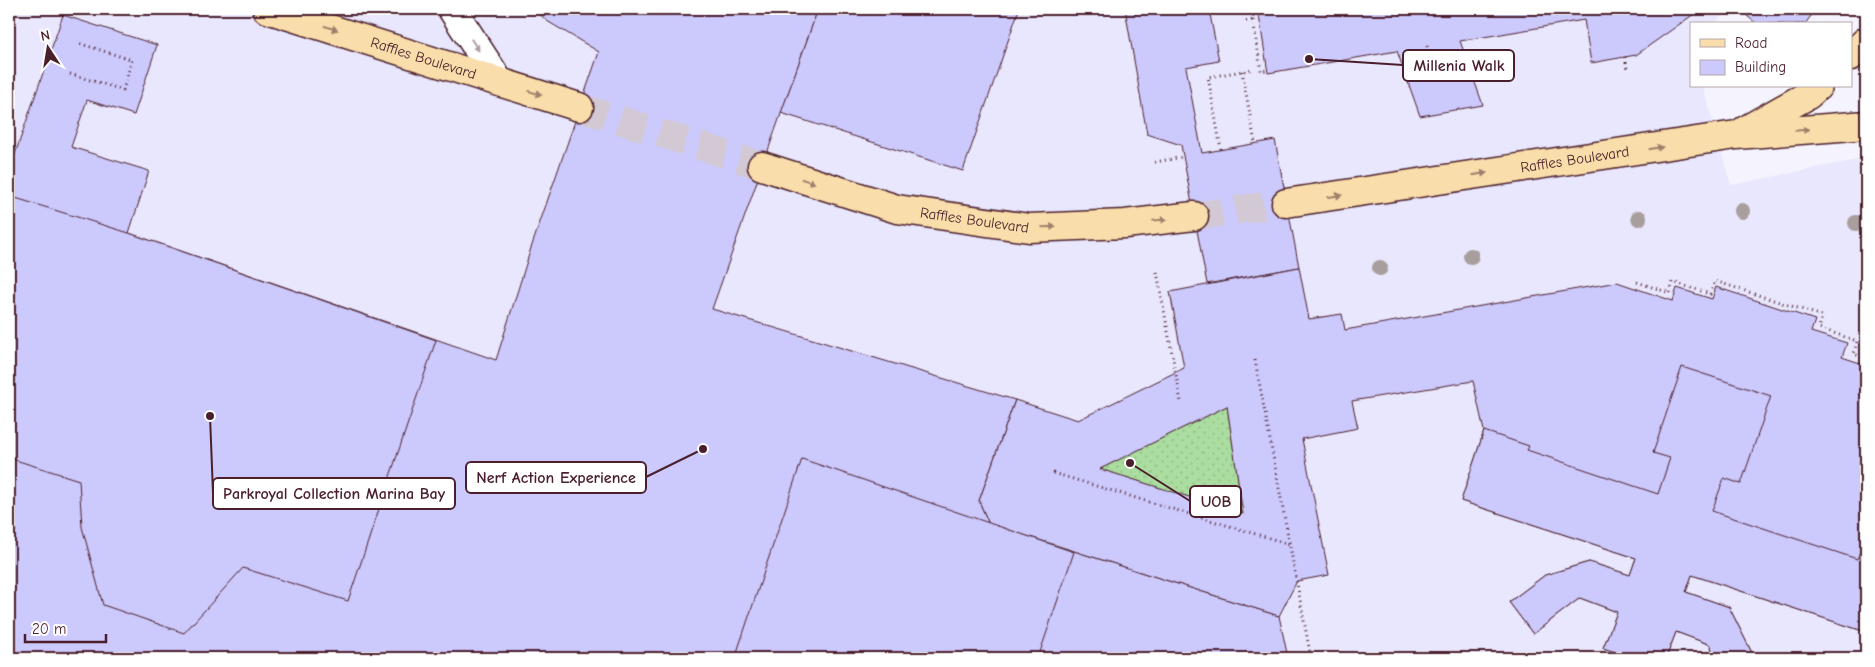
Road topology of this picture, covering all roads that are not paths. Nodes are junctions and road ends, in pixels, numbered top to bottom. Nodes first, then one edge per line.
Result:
1 (268, 9) edge
2 (452, 9) edge
3 (1866, 42) edge
4 (1852, 55) edge
5 (498, 80) junction
6 (1816, 88) edge
7 (579, 107) tunnel mouth
8 (1866, 125) edge
9 (1736, 136) junction
10 (762, 166) tunnel mouth
11 (1286, 204) tunnel mouth
12 (1194, 216) tunnel mouth

1 -> 5 main road, Raffles Boulevard
2 -> 5 street
3 - 4 main road
5 -> 7 main road, Raffles Boulevard
6 - 9 main road
9 -> 8 main road, Raffles Boulevard
11 -> 9 main road, Raffles Boulevard
10 -> 12 main road, Raffles Boulevard

